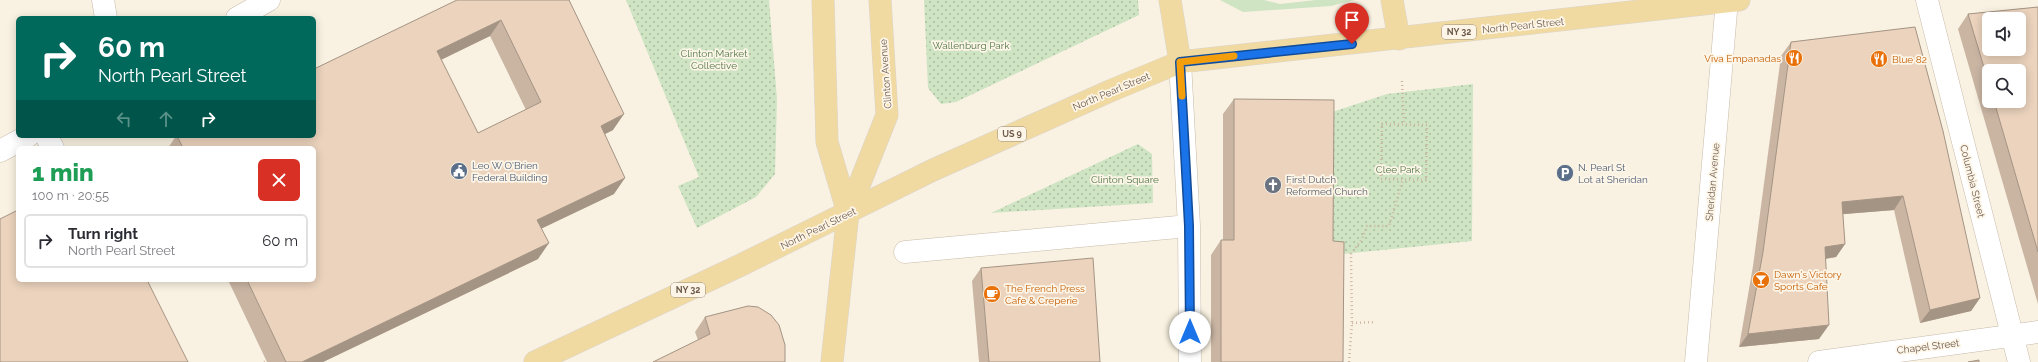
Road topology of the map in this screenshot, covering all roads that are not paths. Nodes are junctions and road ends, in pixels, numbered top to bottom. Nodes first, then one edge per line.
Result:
1 (103, 0) edge
2 (269, 0) edge
3 (822, 0) edge
4 (880, 0) edge
5 (1170, 0) edge
6 (1392, 0) edge
7 (1927, 0) edge
8 (1731, 1) edge
9 (106, 16) edge
10 (241, 16) edge
11 (1399, 39) junction
12 (1180, 62) junction
13 (24, 138) edge
14 (0, 151) edge
15 (848, 213) junction
16 (1189, 226) junction
17 (905, 252) dead end
18 (2038, 332) edge
19 (2013, 335) junction
20 (535, 362) edge
21 (832, 362) edge
22 (1190, 362) edge
23 (1696, 362) edge
24 (1819, 362) edge
25 (2020, 362) edge

1 - 9 street
2 - 10 street
3 - 15 main road, Clinton Avenue
4 - 15 main road, Clinton Avenue
5 - 12 main road
6 - 11 main road
7 - 19 street, Columbia Street
8 - 11 main road, North Pearl Street / NY 32
8 - 23 street, Sheridan Avenue
11 - 12 main road, North Pearl Street / NY 32
12 - 15 main road, North Pearl Street / US 9
12 - 16 street
13 - 14 street
15 - 20 main road, North Pearl Street / NY 32
15 - 21 main road, Clinton Avenue
16 - 17 street
16 - 22 street
18 - 19 street, Chapel Street
19 - 24 street, Chapel Street
19 - 25 street, Columbia Street

